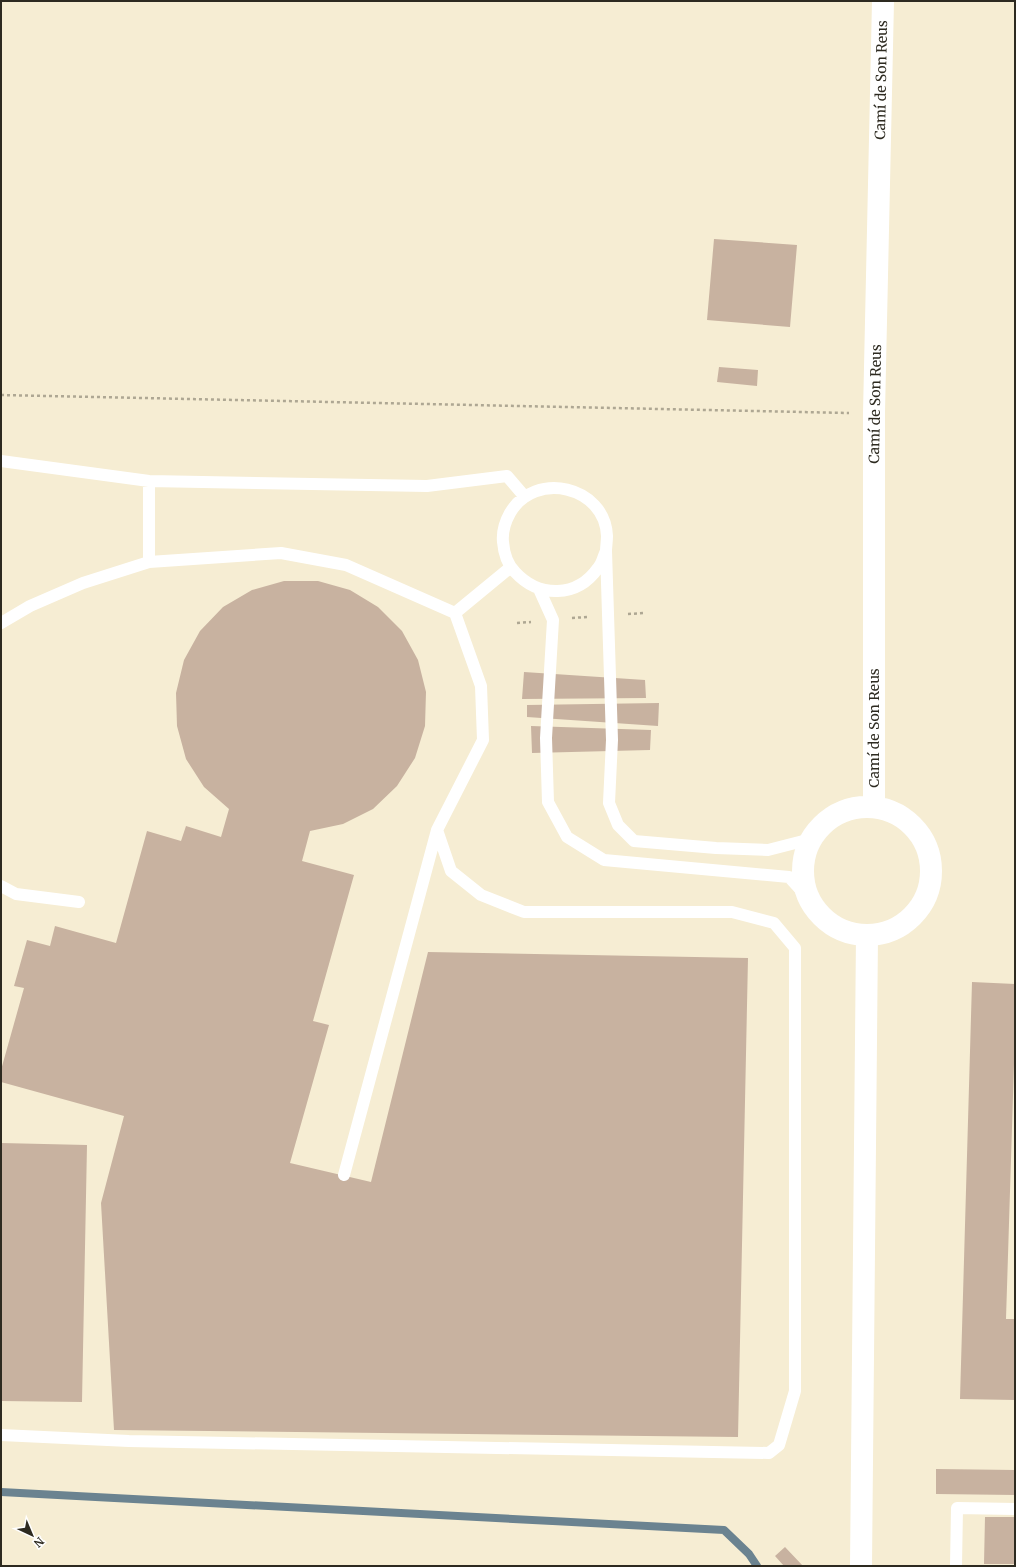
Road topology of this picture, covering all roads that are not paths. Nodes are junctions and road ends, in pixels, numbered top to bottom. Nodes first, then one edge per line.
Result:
1 (883, 1) edge
2 (1, 461) edge
3 (149, 481) junction
4 (525, 497) junction
5 (606, 552) junction
6 (149, 562) junction
7 (510, 567) junction
8 (539, 589) junction
9 (455, 613) junction
10 (1, 622) edge
11 (874, 807) junction
12 (437, 830) junction
13 (811, 839) junction
14 (1, 886) edge
15 (810, 900) junction
16 (79, 902) dead end
17 (867, 935) junction
18 (344, 1175) dead end
19 (1, 1435) edge
20 (1015, 1509) edge
21 (861, 1566) edge
22 (956, 1566) edge

1 - 11 street, Camí de Son Reus
2 - 3 lane
3 - 4 lane
3 - 6 lane
4 - 5 lane
4 - 7 lane
5 - 8 lane
5 - 13 lane
6 - 9 lane
6 - 10 lane
7 - 8 lane
7 - 9 lane
8 - 15 lane
9 - 12 lane
11 - 13 street
11 - 17 street
12 - 18 lane
12 - 19 lane
13 - 15 street
14 - 16 lane
15 - 17 street
17 - 21 street
20 - 22 lane

